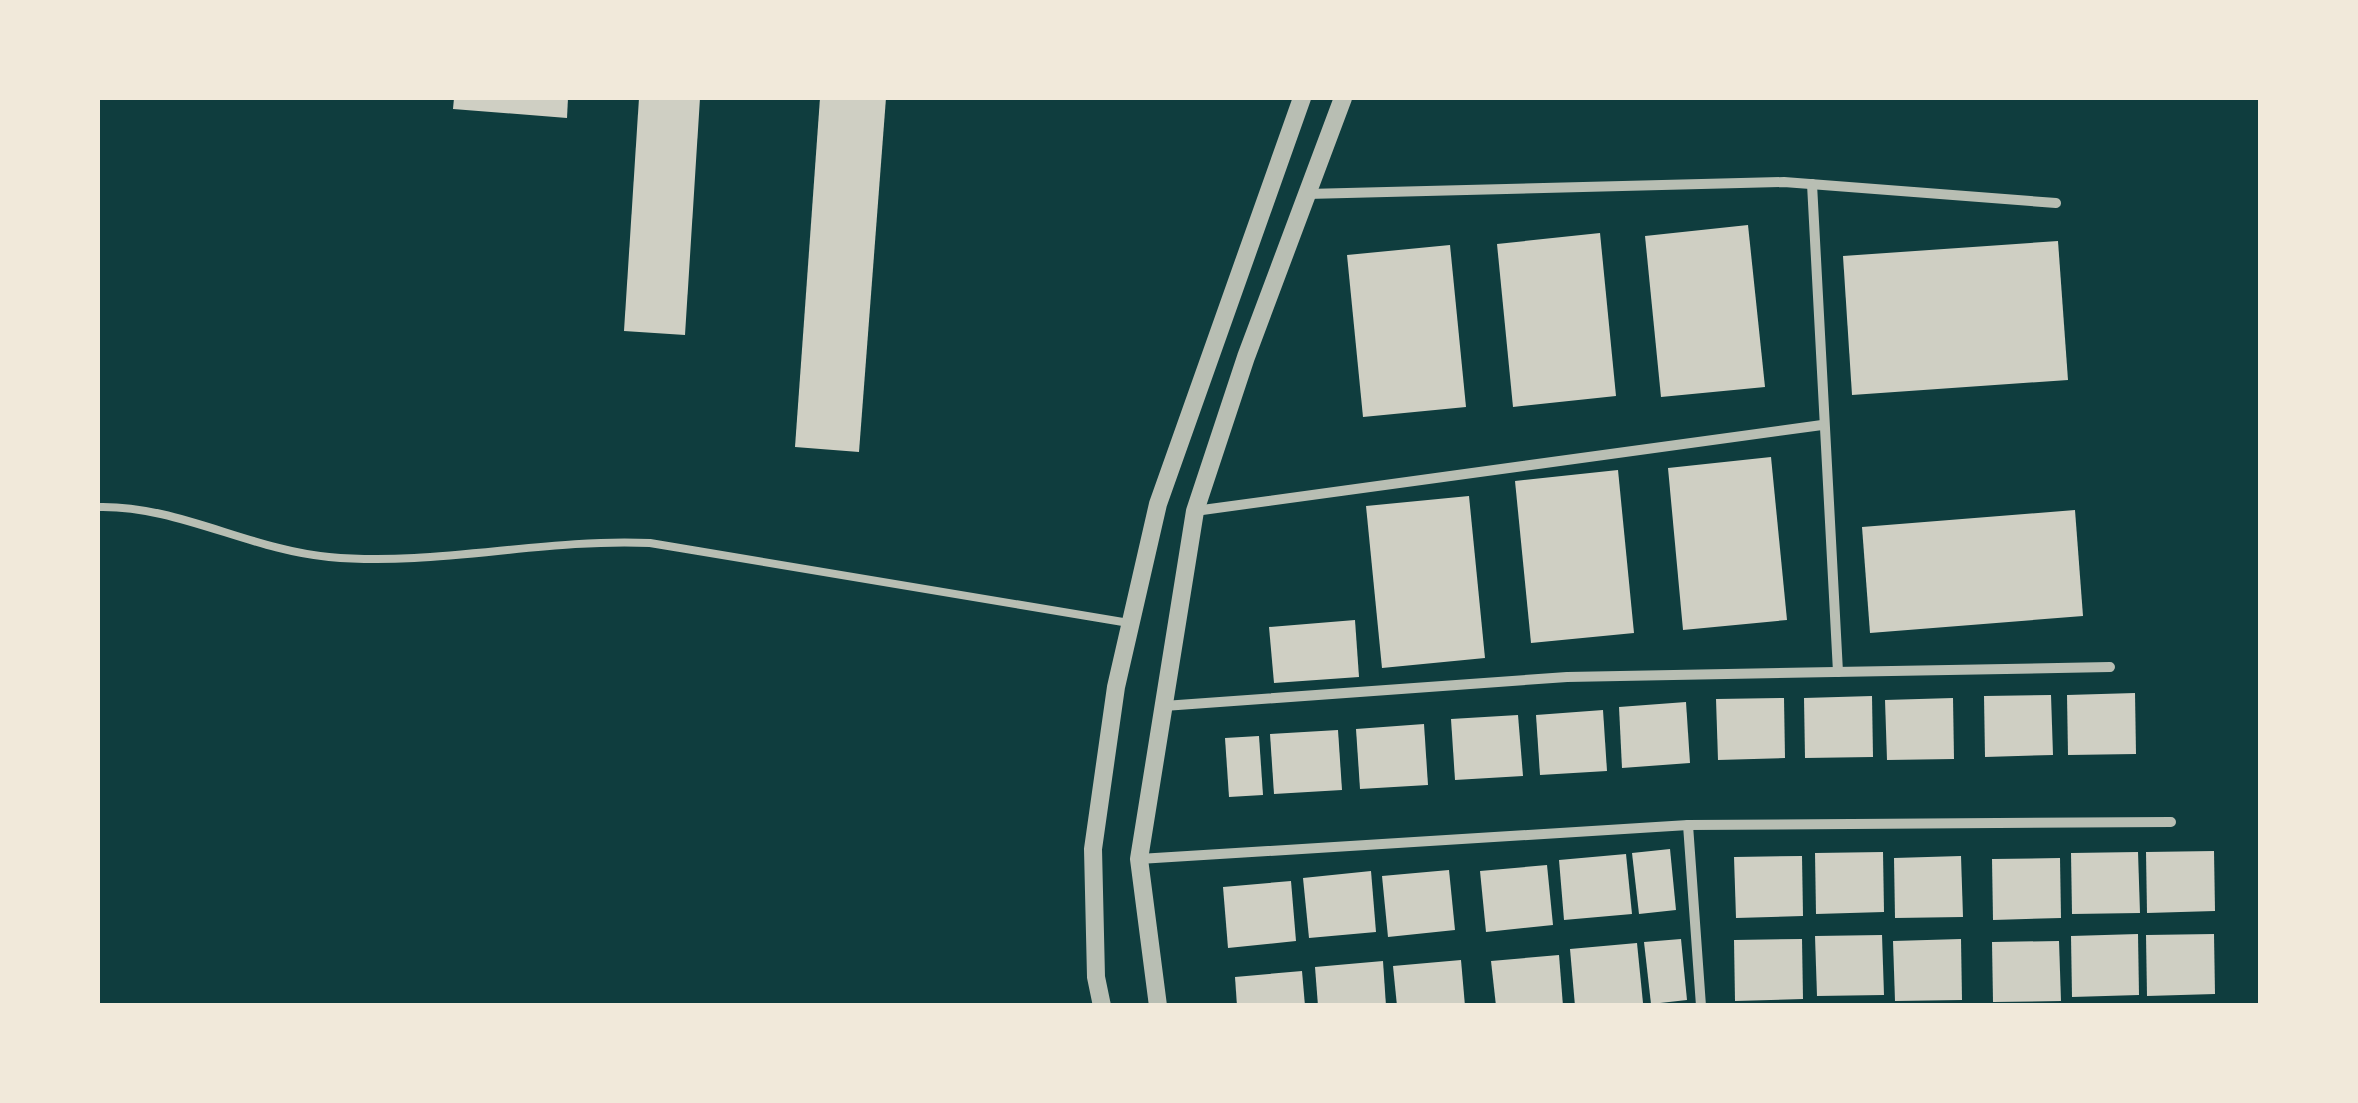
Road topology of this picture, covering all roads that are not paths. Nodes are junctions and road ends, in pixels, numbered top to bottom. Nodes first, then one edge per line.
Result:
1 (1302, 98) edge
2 (1343, 98) edge
3 (1812, 184) junction
4 (1307, 194) junction
5 (2056, 202) dead end
6 (1822, 425) junction
7 (98, 508) edge
8 (1196, 511) junction
9 (1130, 623) junction
10 (2110, 668) dead end
11 (1838, 672) junction
12 (1164, 706) junction
13 (2172, 822) dead end
14 (1688, 825) junction
15 (1139, 860) junction
16 (1102, 1006) edge
17 (1158, 1006) edge
18 (1701, 1006) edge

1 - 9 street
2 - 4 street
3 - 4 street
3 - 5 street
3 - 6 street
4 - 8 street
6 - 8 street
6 - 11 street
7 - 9 lane
8 - 12 street
9 - 16 street
10 - 11 street
11 - 12 street
12 - 15 street
13 - 14 street
14 - 15 street
14 - 18 street
15 - 17 street

